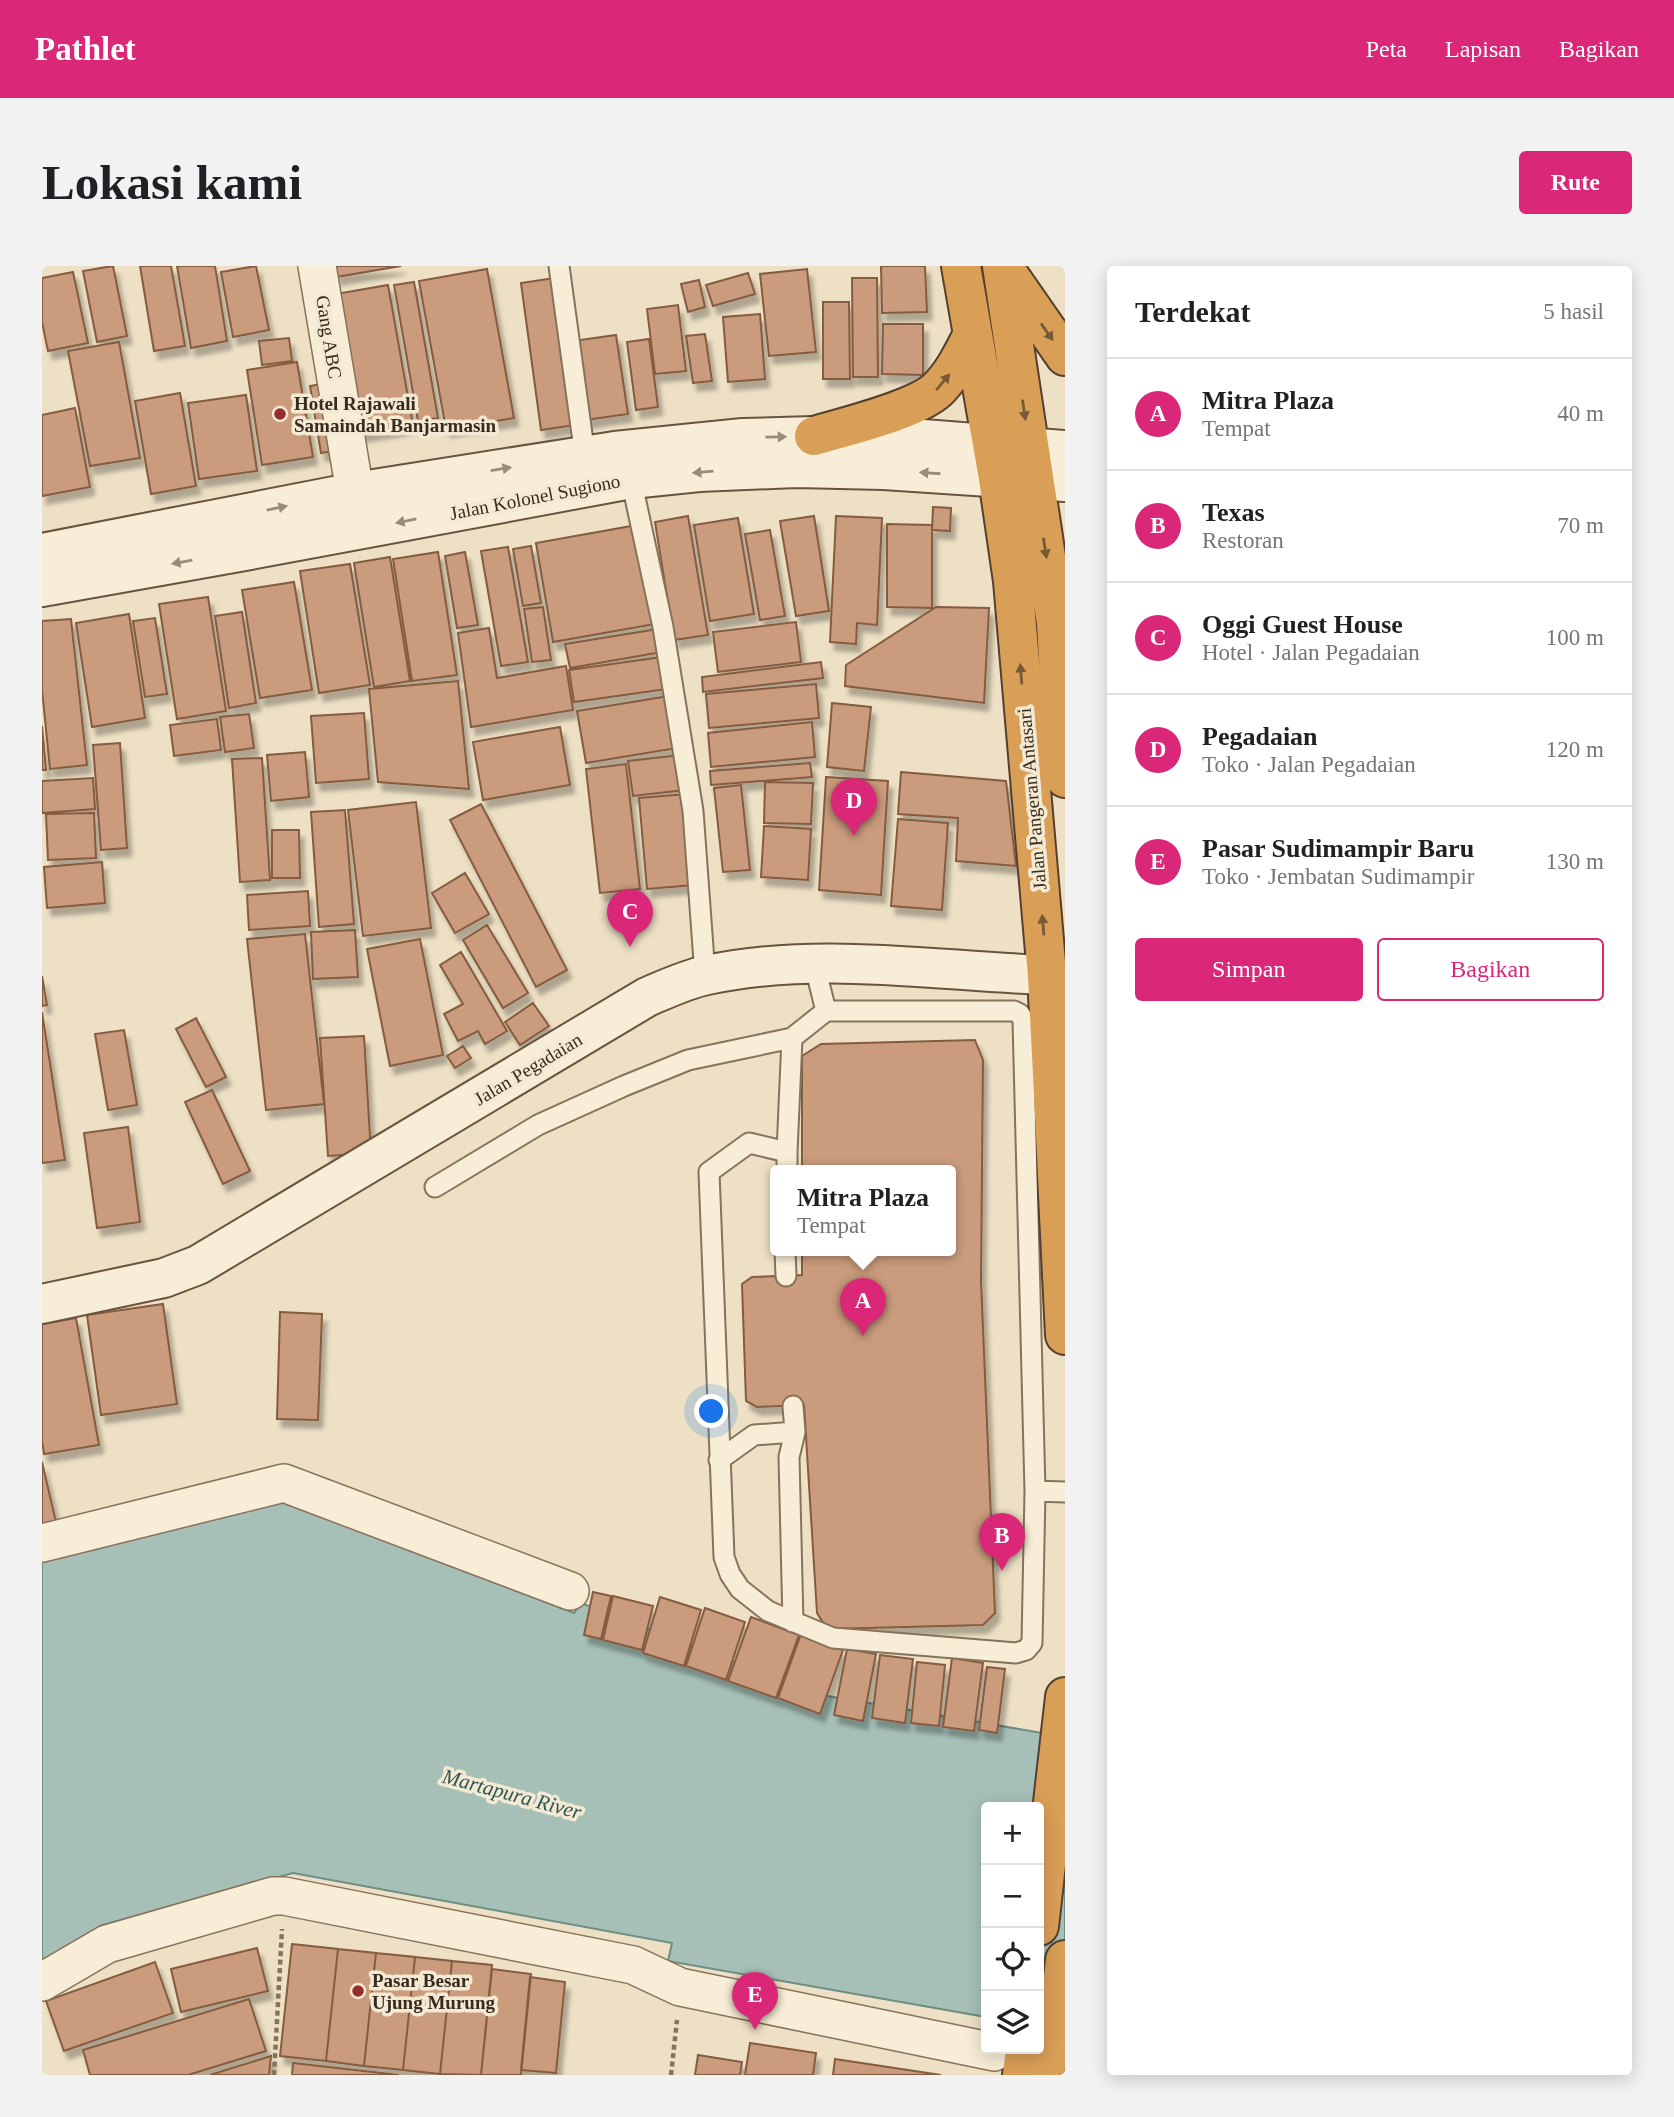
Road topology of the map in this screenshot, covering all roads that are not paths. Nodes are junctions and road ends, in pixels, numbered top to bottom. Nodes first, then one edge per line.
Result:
1 (317, 266) edge
2 (559, 266) edge
3 (961, 266) edge
4 (1002, 266) edge
5 (972, 336) junction
6 (1065, 356) edge
7 (814, 436) junction
8 (585, 456) junction
9 (1031, 463) edge
10 (631, 479) junction
11 (355, 492) junction
12 (245, 533) junction
13 (42, 553) edge
14 (42, 587) edge
15 (1061, 612) edge
16 (1065, 778) edge
17 (814, 963) junction
18 (705, 975) junction
19 (1047, 975) junction
20 (826, 1012) junction
21 (1037, 1036) junction
22 (792, 1038) junction
23 (787, 1161) edge
24 (435, 1187) dead end
25 (785, 1256) edge
26 (786, 1276) dead end
27 (42, 1304) edge
28 (1065, 1335) edge
29 (793, 1406) dead end
30 (795, 1432) junction
31 (719, 1460) junction
32 (1035, 1491) junction
33 (1065, 1492) edge
34 (42, 1543) edge
35 (570, 1591) dead end
36 (793, 1622) junction
37 (1065, 1697) edge
38 (1044, 1882) edge
39 (1065, 1960) edge
40 (42, 1982) edge
41 (1013, 2059) edge
42 (1052, 2075) edge

1 - 11 street, Gang ABC
2 - 8 lane
3 - 5 highway, Jalan Pangeran Antasari
4 -> 6 highway
4 -> 9 highway, Jalan Pangeran Antasari
7 -> 5 highway
5 - 9 highway, Jalan Pangeran Antasari
8 -> 7 main road, Jalan Kolonel Sugiono
7 - 9 main road, Jalan Kolonel Sugiono
11 -> 8 main road, Jalan Kolonel Sugiono
9 -> 10 main road, Jalan Kolonel Sugiono
9 -> 15 highway, Jalan Pangeran Antasari
19 -> 9 highway, Jalan Pangeran Antasari
10 -> 12 main road, Jalan Kolonel Sugiono
10 - 18 lane
12 -> 11 main road, Jalan Kolonel Sugiono
12 - 13 main road, Jalan Kolonel Sugiono
12 -> 14 main road, Jalan Kolonel Sugiono
15 - 16 highway, Jalan Pangeran Antasari
17 - 18 main road, Jalan Pegadaian
17 - 19 main road, Jalan Pegadaian
17 - 20 lane
18 - 27 main road, Jalan Pegadaian
19 - 21 highway, Jalan Pangeran Antasari
20 - 21 lane
20 - 22 lane
21 - 28 highway, Jalan Pangeran Antasari
21 - 32 lane
22 - 23 lane
22 - 24 lane
23 - 31 lane
25 - 26 lane
29 - 30 lane
30 - 31 lane
30 - 36 lane
31 - 36 lane
32 - 33 lane
32 - 36 lane
34 - 35 street
37 - 38 highway
39 - 42 highway
40 - 41 street

